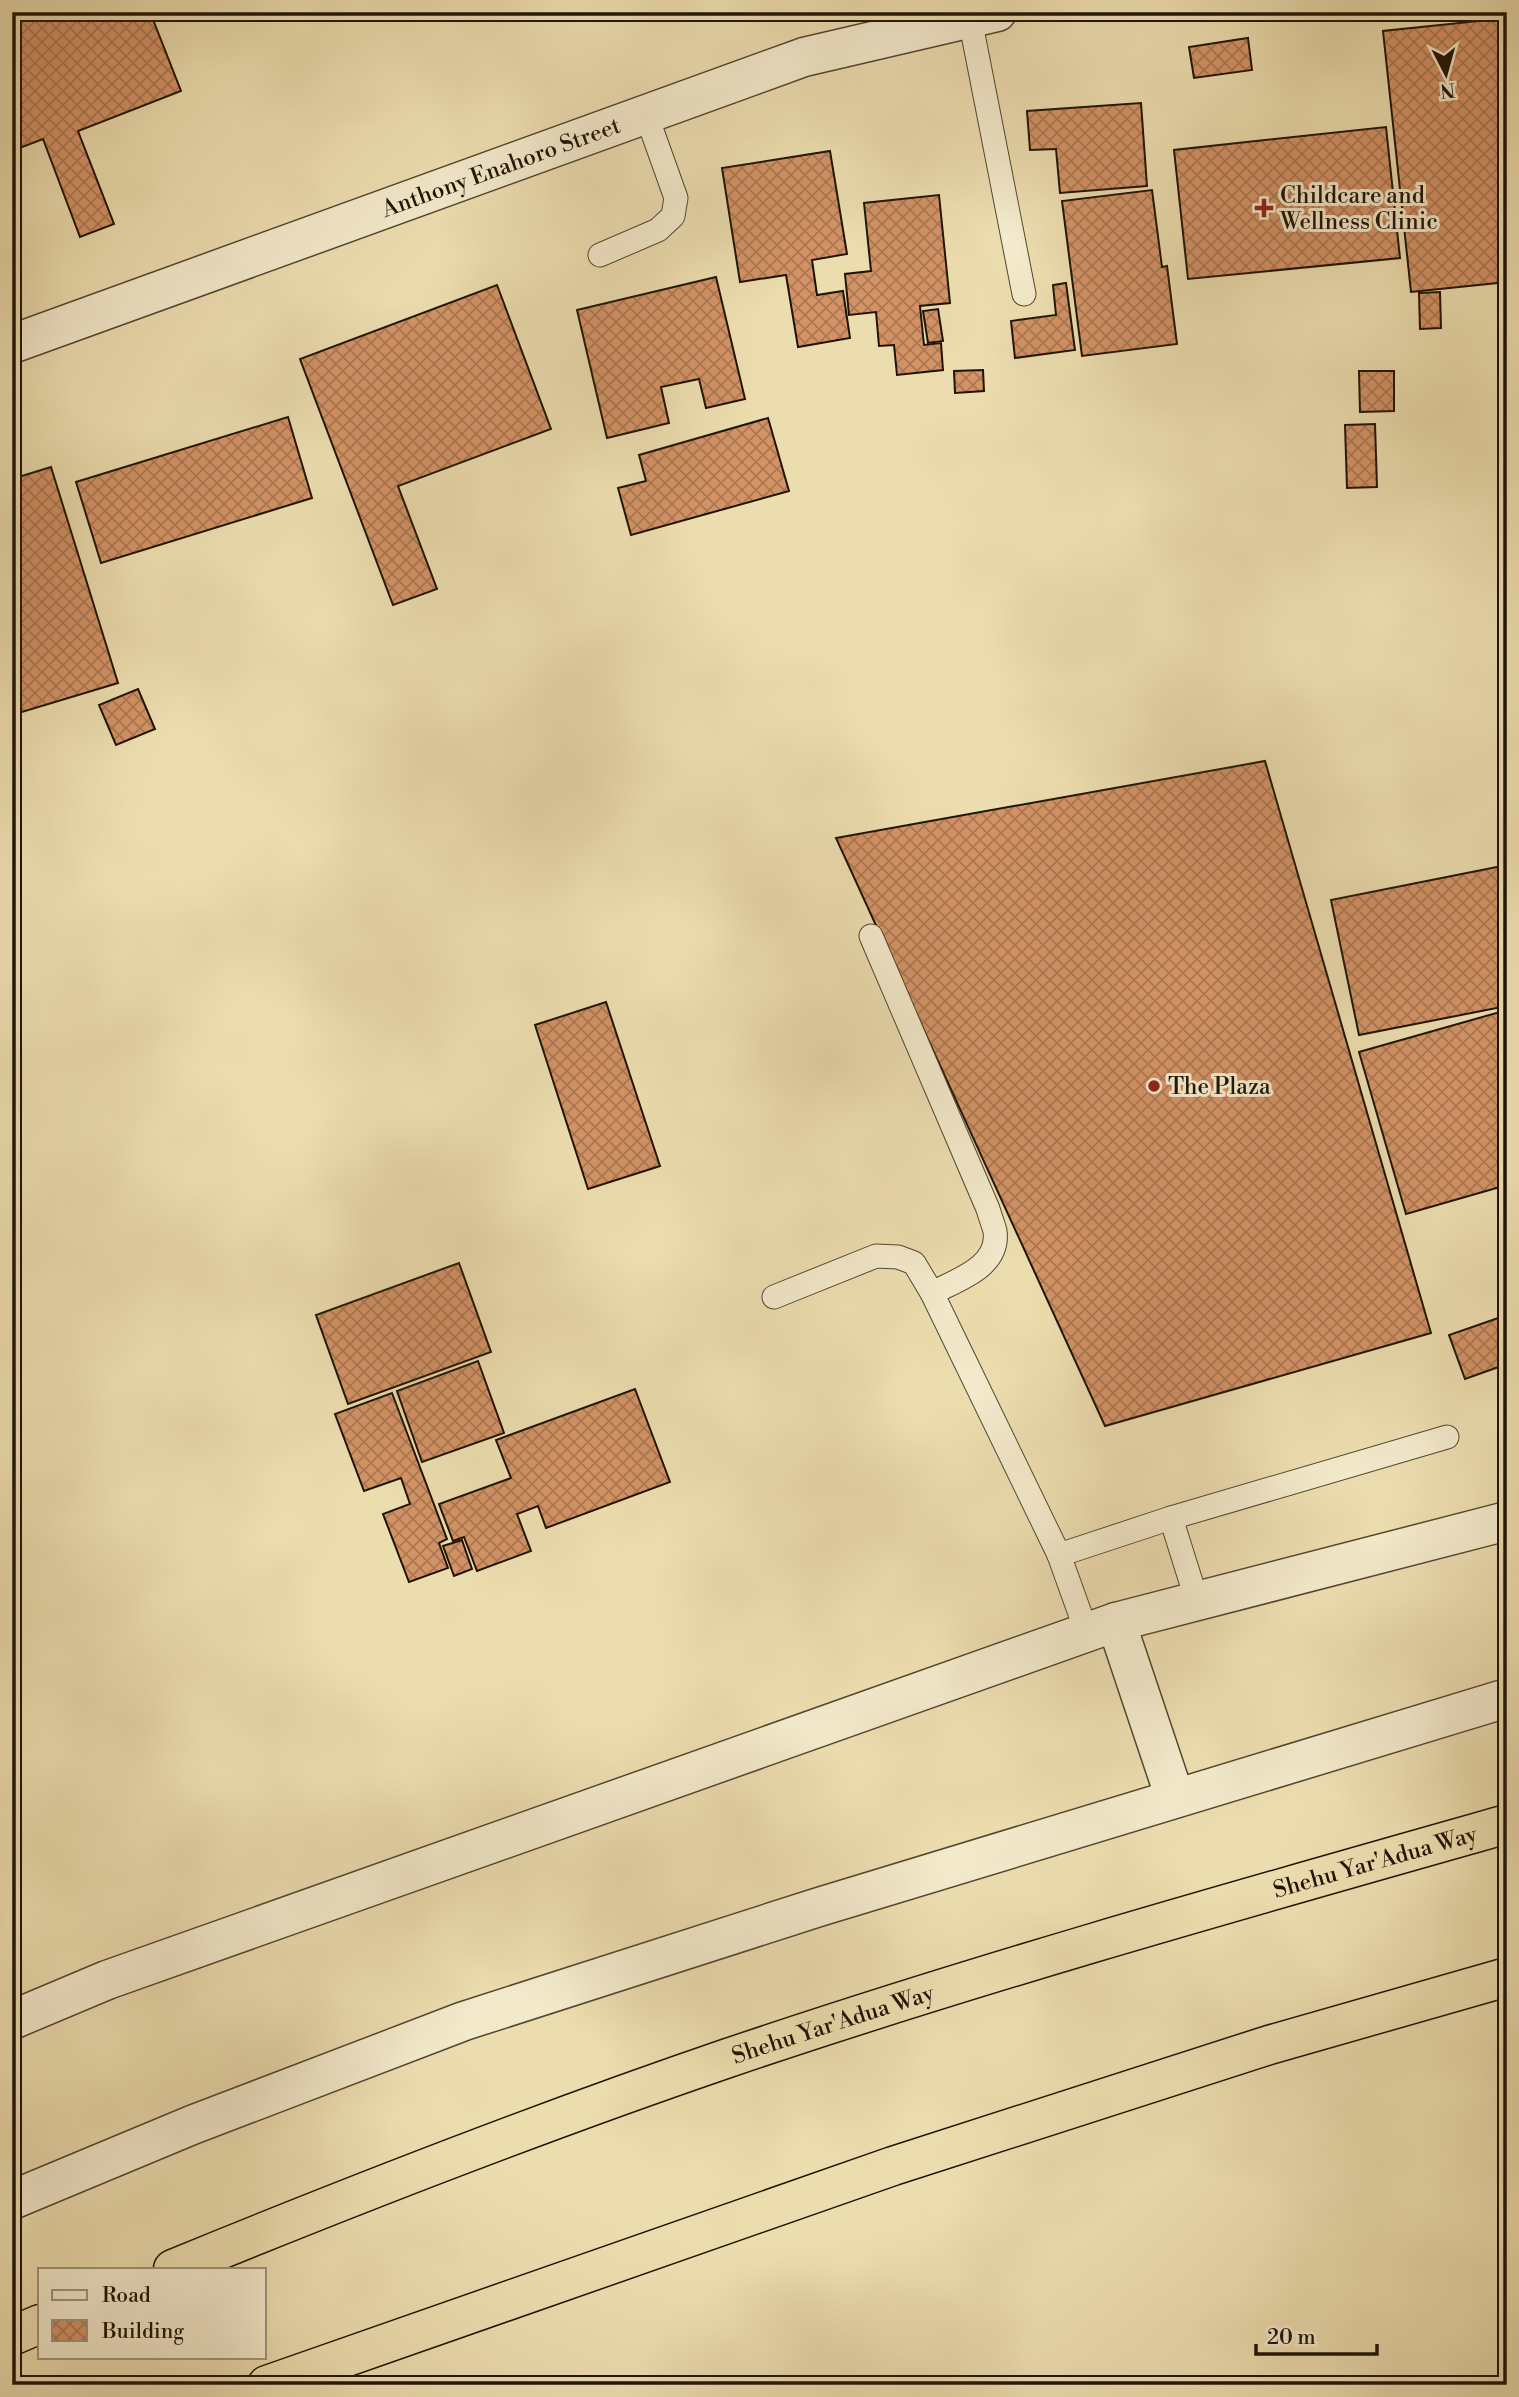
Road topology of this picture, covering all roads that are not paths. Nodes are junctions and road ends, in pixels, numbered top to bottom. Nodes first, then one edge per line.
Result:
1 (983, 15) edge
2 (646, 114) junction
3 (600, 255) dead end
4 (1024, 294) dead end
5 (12, 344) edge
6 (871, 936) dead end
7 (932, 1293) junction
8 (774, 1297) dead end
9 (1447, 1437) dead end
10 (1171, 1518) junction
11 (1507, 1521) edge
12 (1059, 1555) junction
13 (1198, 1601) junction
14 (1102, 1627) junction
15 (1507, 1698) edge
16 (1175, 1798) junction
17 (1507, 1824) edge
18 (1507, 1977) edge
19 (12, 2020) edge
20 (12, 2200) edge
21 (175, 2268) edge
22 (38, 2325) edge
23 (12, 2336) edge
24 (267, 2385) edge

1 - 2 street, Anthony Enahoro Street
1 - 4 lane
2 - 3 lane
2 - 5 street, Anthony Enahoro Street
6 - 7 lane
7 - 8 lane
7 - 12 lane
9 - 10 lane
10 - 12 lane
10 - 13 lane
11 - 13 street
12 - 14 lane
13 - 14 street
14 - 16 street
14 - 19 street
15 - 16 street
16 - 20 street
17 - 21 highway, Shehu Yar'Adua Way
18 - 24 highway
22 - 23 highway

